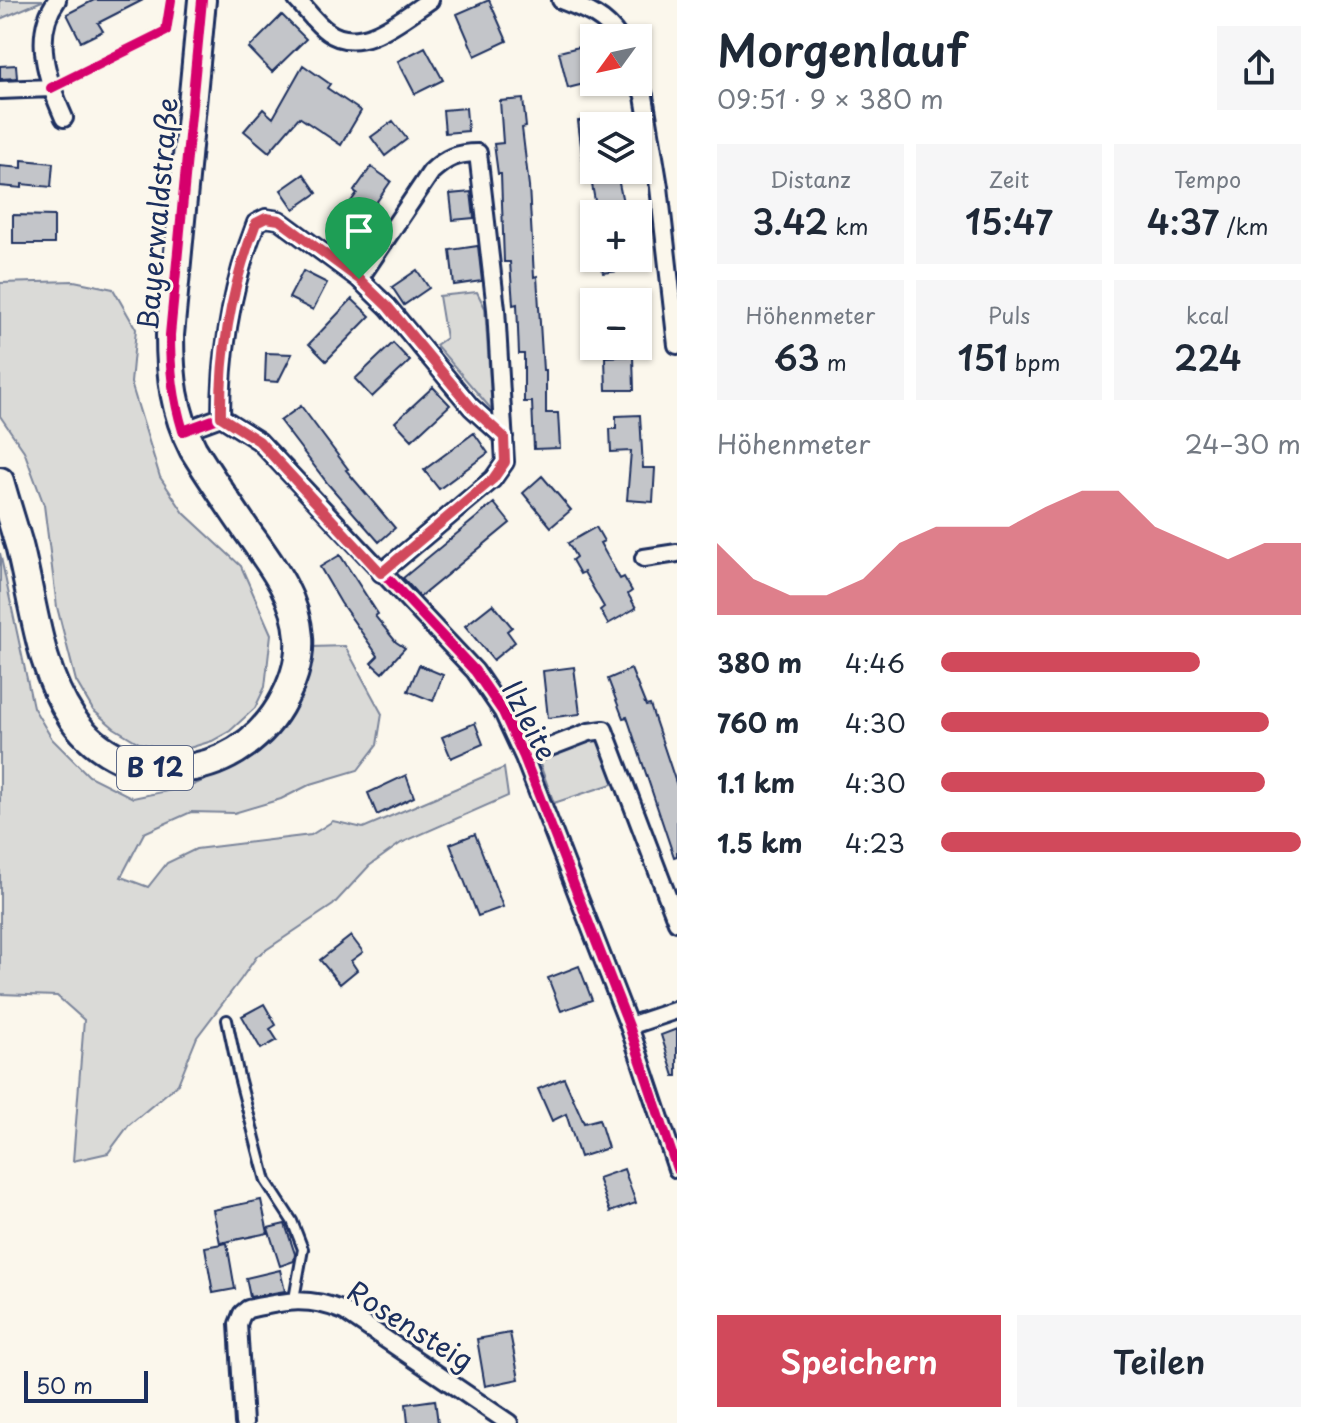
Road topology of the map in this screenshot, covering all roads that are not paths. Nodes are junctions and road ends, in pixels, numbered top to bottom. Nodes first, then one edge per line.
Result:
1 (57, 0) edge
2 (202, 0) edge
3 (297, 0) edge
4 (430, 0) edge
5 (561, 0) edge
6 (607, 24) edge
7 (51, 88) junction
8 (0, 90) edge
9 (644, 96) edge
10 (64, 118) dead end
11 (359, 279) junction
12 (677, 345) edge
13 (221, 417) junction
14 (183, 431) junction
15 (504, 437) junction
16 (0, 481) edge
17 (677, 553) edge
18 (644, 558) dead end
19 (381, 573) junction
20 (524, 757) junction
21 (677, 922) edge
22 (677, 1010) edge
23 (227, 1020) dead end
24 (629, 1026) junction
25 (677, 1169) edge
26 (294, 1299) junction
27 (244, 1423) edge
28 (509, 1423) edge

1 - 7 street
2 - 14 main road, Bayerwaldstraße / B 12
3 - 4 street
5 - 6 street
7 - 8 street
7 - 10 street
9 - 12 street
11 - 13 street
11 - 15 street
11 - 15 street
13 - 14 street
13 - 19 street, Ilzleite
14 - 16 main road, Bayerwaldstraße / B 12
15 - 19 street
17 - 18 street
19 - 20 street, Ilzleite
20 - 21 street, Ilzleite
20 - 24 street, Ilzleite
22 - 24 street
23 - 26 lane
24 - 25 street, Ilzleite
26 - 27 street, Rosensteig
26 - 28 street, Rosensteig

